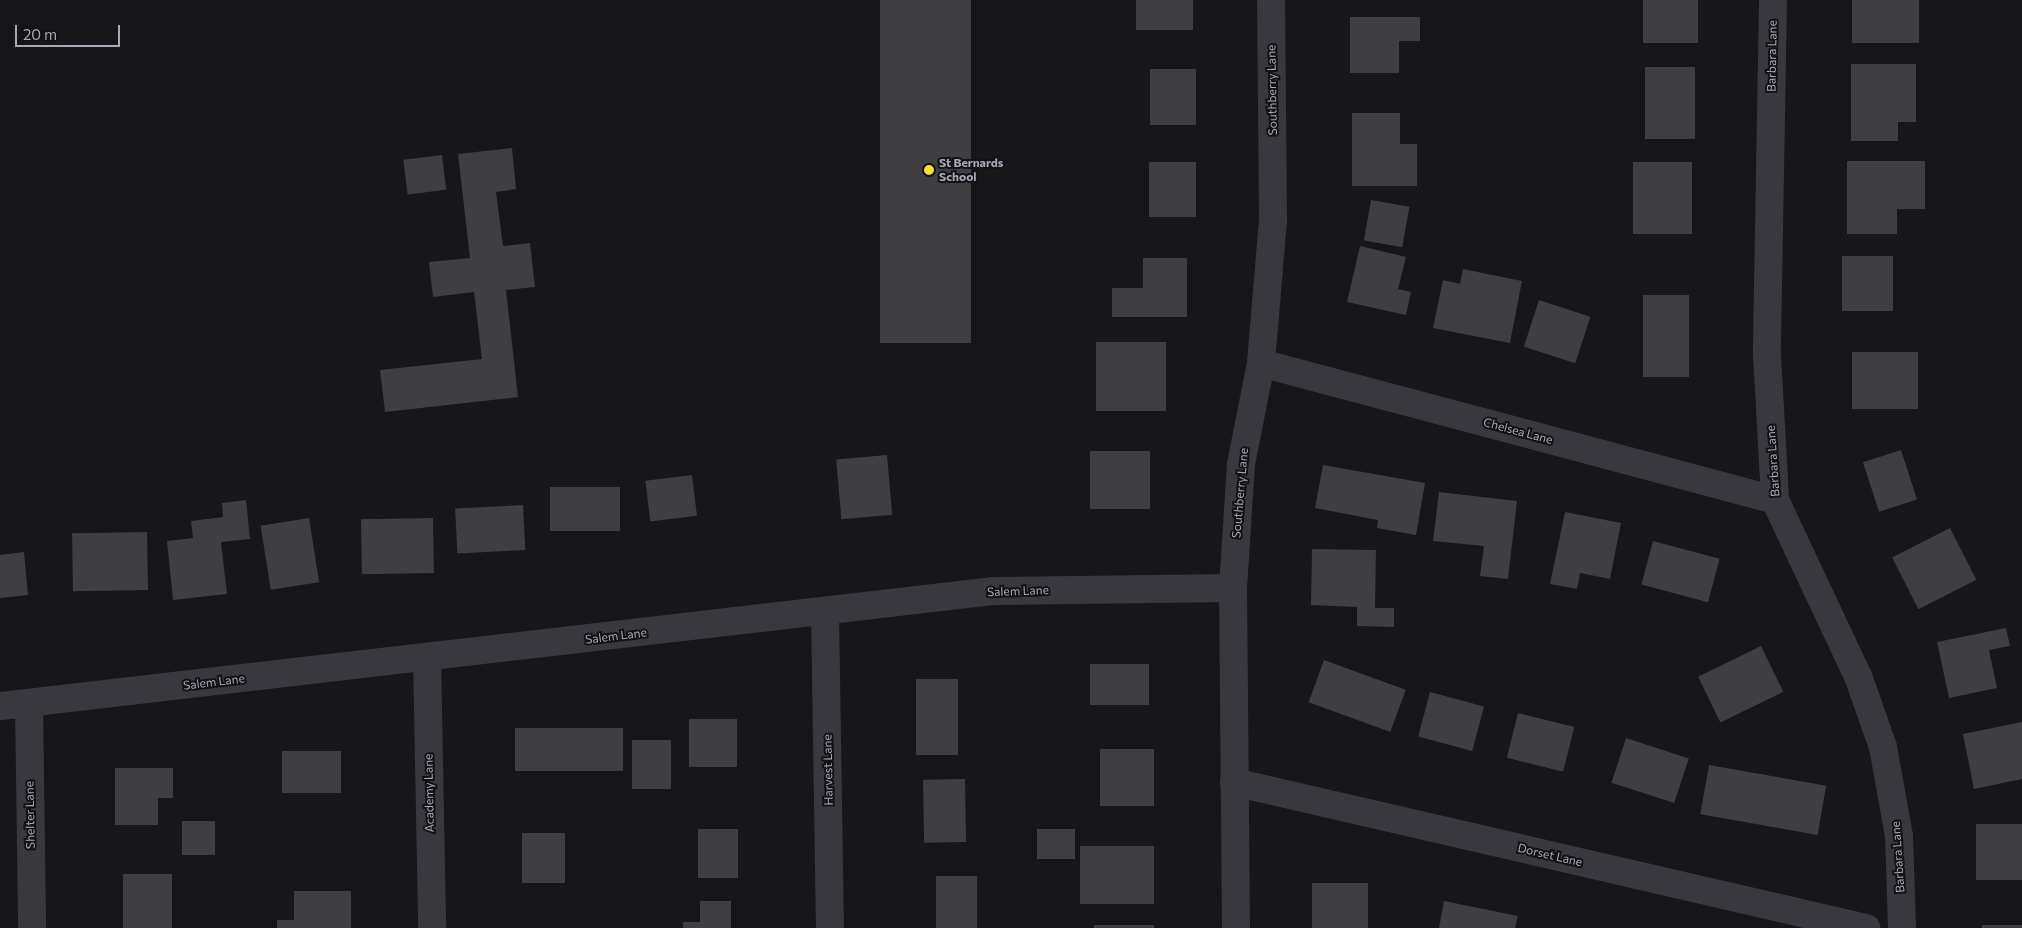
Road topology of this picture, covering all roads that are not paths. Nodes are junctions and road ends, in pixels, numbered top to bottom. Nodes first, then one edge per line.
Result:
1 (1270, 0) edge
2 (1773, 0) edge
3 (1261, 363) junction
4 (1775, 500) junction
5 (1234, 588) junction
6 (825, 612) junction
7 (427, 657) junction
8 (29, 703) junction
9 (0, 706) edge
10 (1234, 782) junction
11 (32, 928) edge
12 (432, 928) edge
13 (830, 928) edge
14 (1236, 928) edge
15 (1866, 928) edge
16 (1902, 928) edge

1 - 3 street, Southberry Lane
2 - 4 street, Barbara Lane
3 - 4 street, Chelsea Lane
3 - 5 street, Southberry Lane
4 - 16 street, Barbara Lane
5 - 6 street, Salem Lane
5 - 10 street, Southberry Lane
6 - 7 street, Salem Lane
6 - 13 street, Harvest Lane
7 - 8 street, Salem Lane
7 - 12 street, Academy Lane
8 - 9 street, Salem Lane
8 - 11 street, Shelter Lane
10 - 14 street, Southberry Lane
10 - 15 street, Dorset Lane

